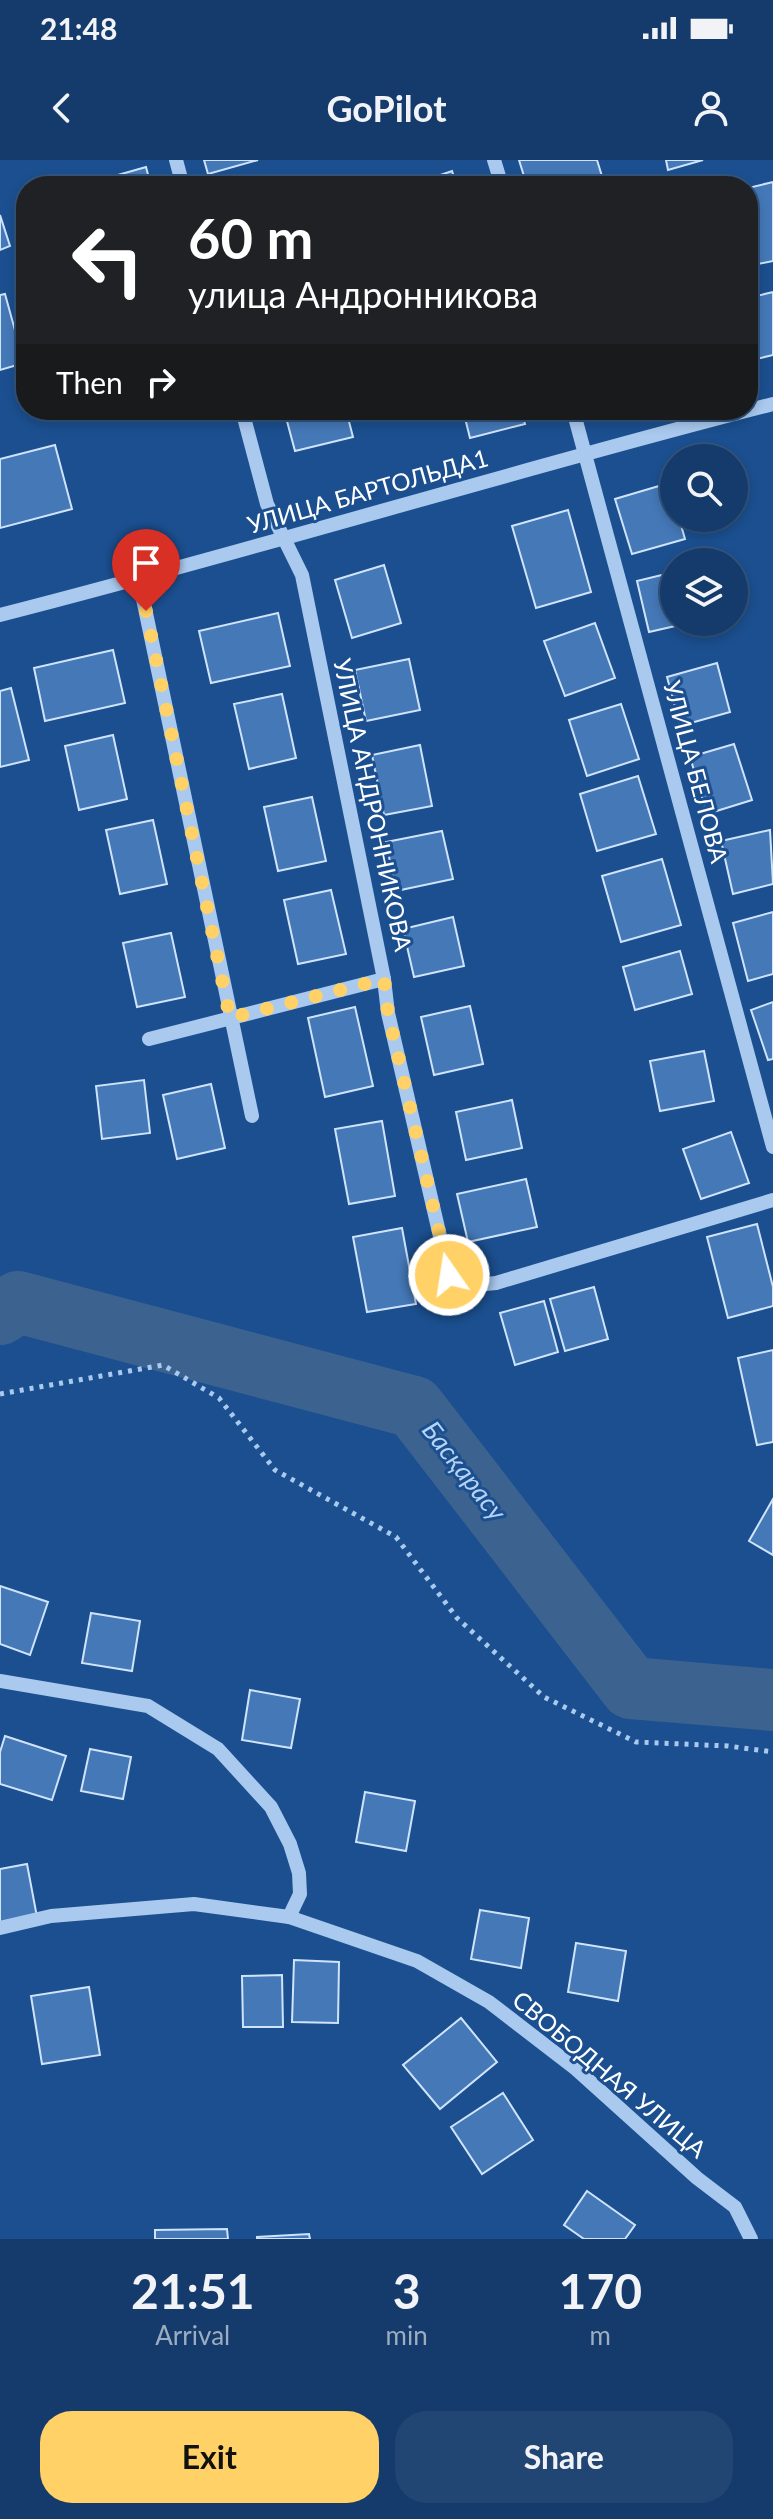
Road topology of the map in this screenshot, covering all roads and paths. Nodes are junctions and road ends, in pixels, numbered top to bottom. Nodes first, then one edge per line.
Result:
1 (245, 420) edge
2 (576, 420) edge
3 (709, 420) edge
4 (586, 451) junction
5 (285, 539) junction
6 (139, 580) junction
7 (0, 615) edge
8 (384, 979) junction
9 (230, 1018) junction
10 (149, 1039) dead end
11 (252, 1116) dead end
12 (773, 1147) edge
13 (773, 1200) edge
14 (0, 1394) edge
15 (0, 1681) edge
16 (773, 1752) edge
17 (289, 1917) junction
18 (0, 1928) edge
19 (751, 2239) edge

1 - 5 street, УЛИЦА АНДРОННИКОВА
2 - 4 street, УЛИЦА БЕЛОВА
3 - 4 street, УЛИЦА БАРТОЛЬДА1
4 - 5 street, УЛИЦА БАРТОЛЬДА1
4 - 12 street, УЛИЦА БЕЛОВА
5 - 6 street, УЛИЦА БАРТОЛЬДА1
5 - 8 street, УЛИЦА АНДРОННИКОВА
6 - 7 street, УЛИЦА БАРТОЛЬДА1
6 - 9 street
8 - 9 street, УЛИЦА АНДРОННИКОВА
8 - 13 street
9 - 10 street, УЛИЦА АНДРОННИКОВА
9 - 11 street
14 - 16 path
15 - 17 street
17 - 18 street, СВОБОДНАЯ УЛИЦА
17 - 19 street, СВОБОДНАЯ УЛИЦА

